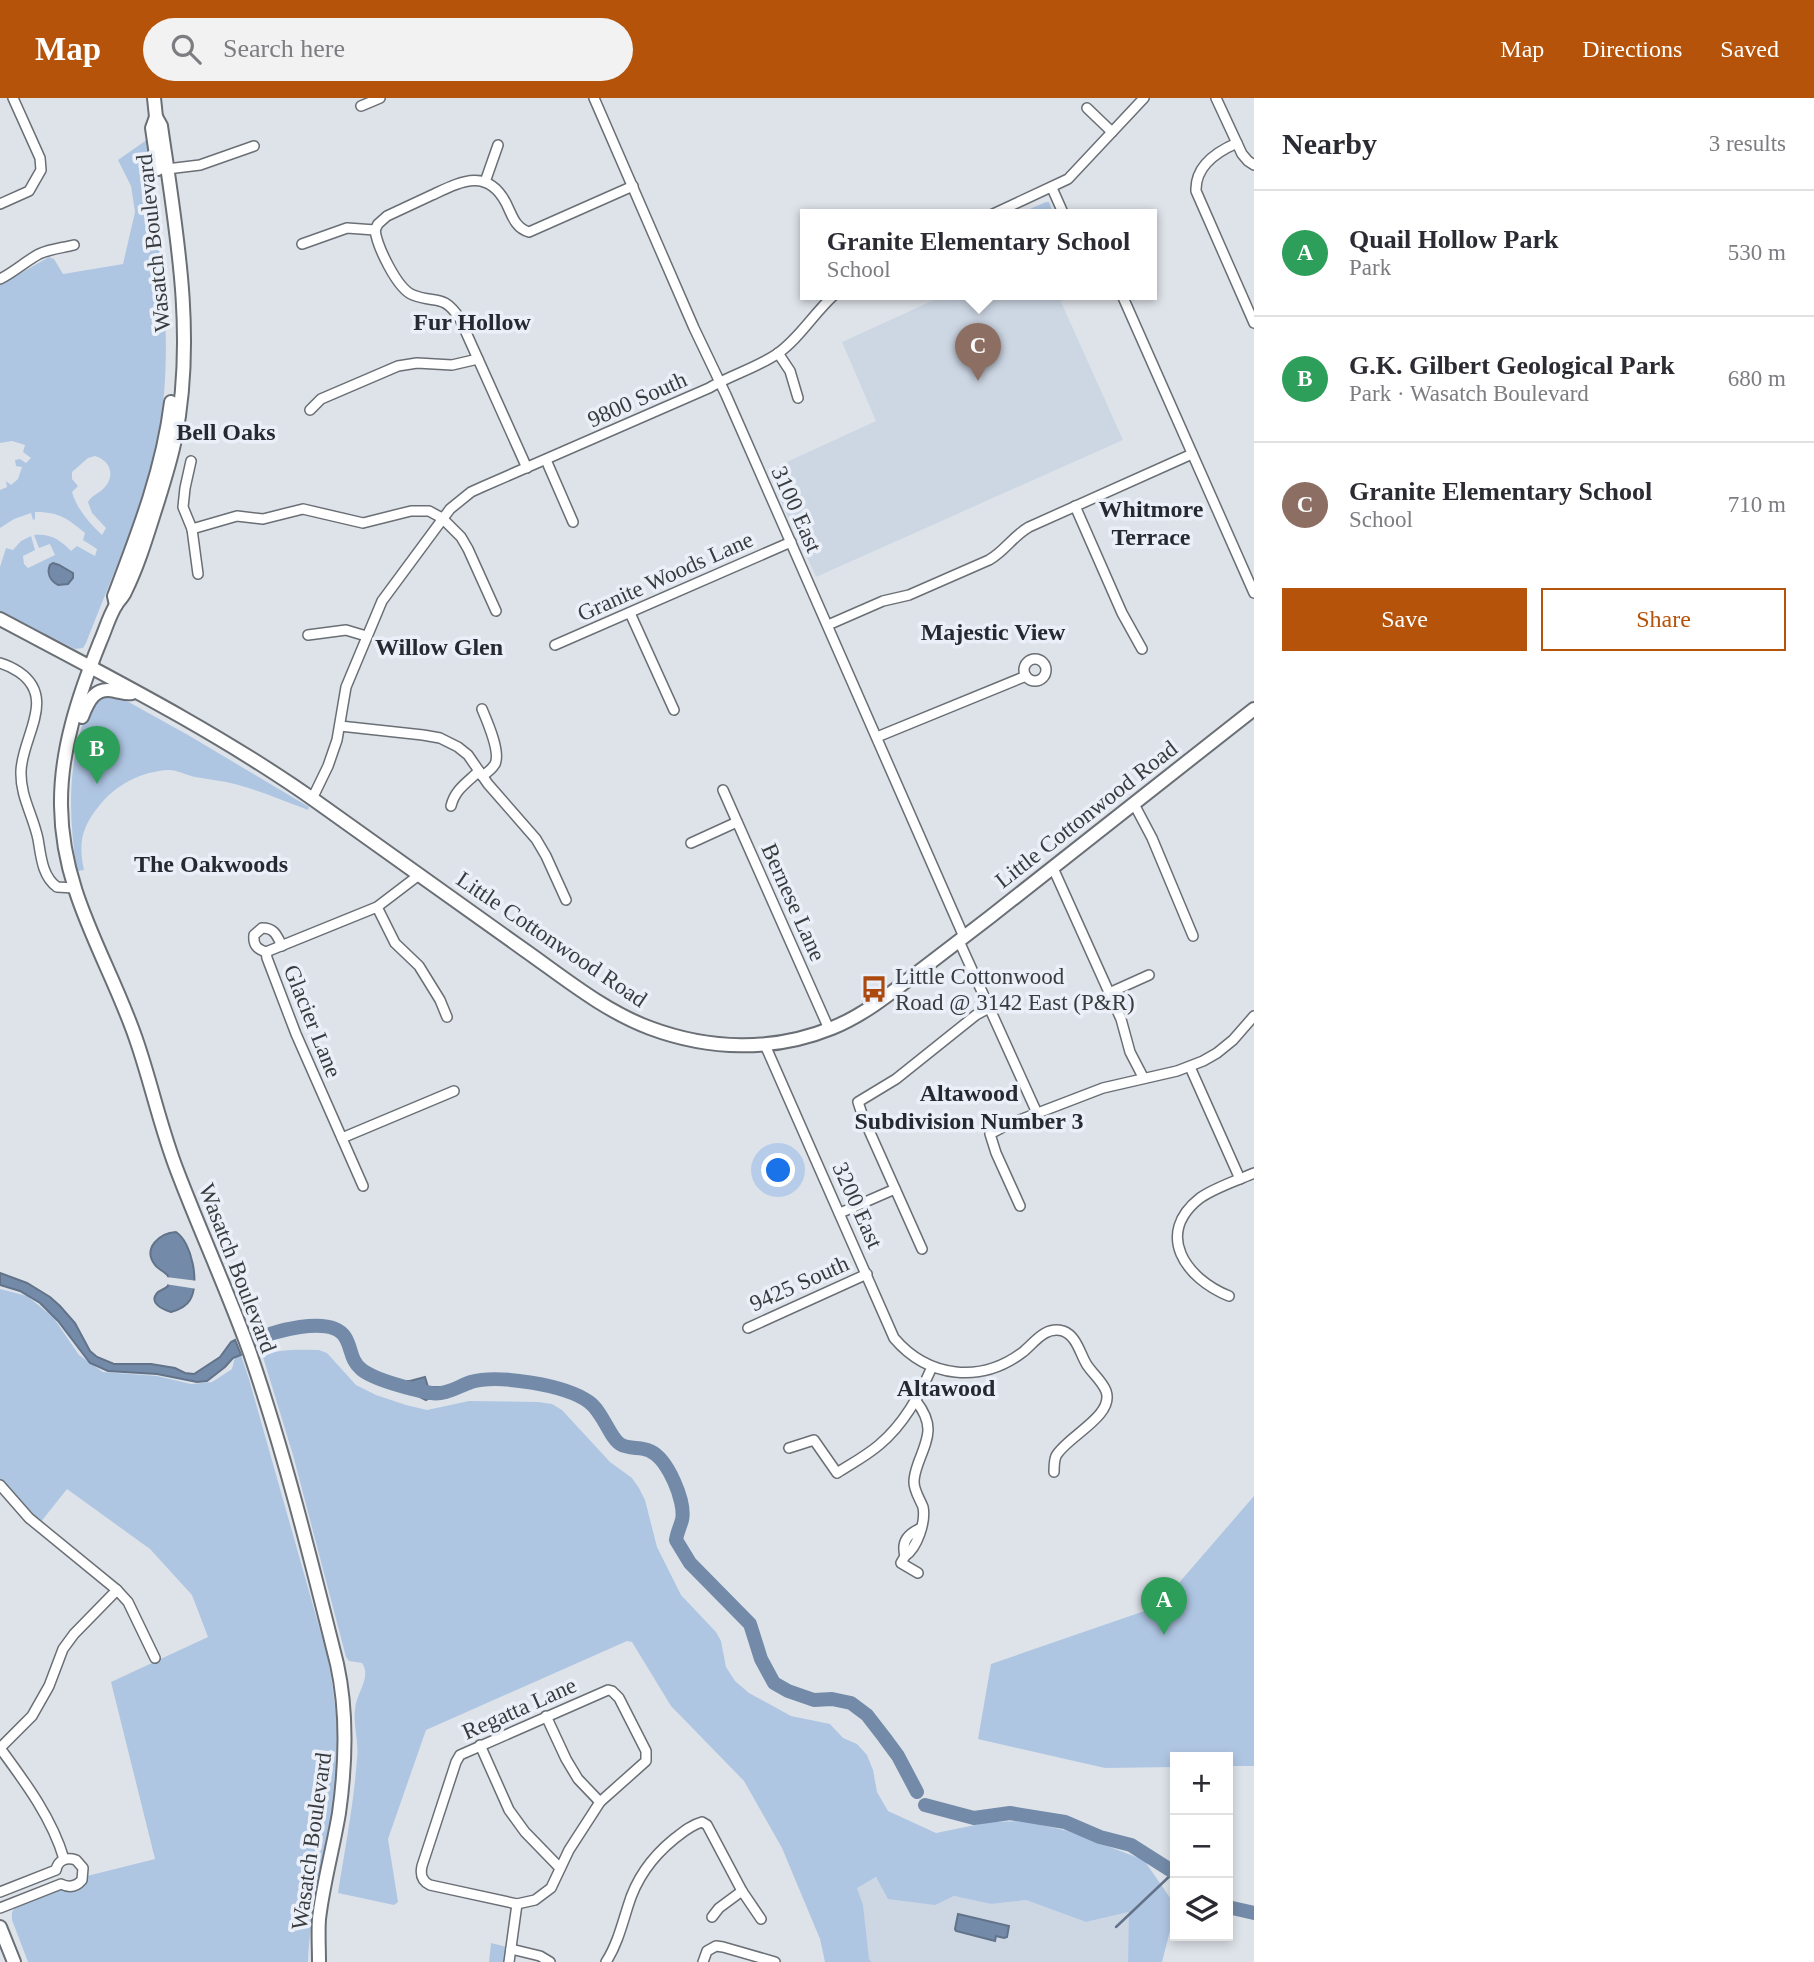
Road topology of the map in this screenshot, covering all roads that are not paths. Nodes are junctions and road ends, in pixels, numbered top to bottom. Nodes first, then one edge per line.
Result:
1 (13, 98) edge
2 (154, 98) edge
3 (380, 98) edge
4 (594, 98) edge
5 (1144, 98) edge
6 (1216, 98) edge
7 (361, 106) dead end
8 (1087, 108) dead end
9 (156, 117) junction
10 (1112, 132) junction
11 (1237, 143) junction
12 (498, 145) dead end
13 (254, 146) dead end
14 (1254, 165) edge
15 (167, 169) junction
16 (485, 182) junction
17 (633, 186) junction
18 (1052, 188) junction
19 (0, 205) edge
20 (1005, 209) edge
21 (1061, 209) edge
22 (375, 230) junction
23 (302, 244) dead end
24 (74, 245) dead end
25 (0, 279) edge
26 (829, 300) edge
27 (1124, 300) edge
28 (1254, 323) edge
29 (778, 353) junction
30 (478, 359) junction
31 (720, 382) junction
32 (798, 398) dead end
33 (310, 410) dead end
34 (1192, 454) junction
35 (545, 460) junction
36 (191, 461) dead end
37 (527, 468) junction
38 (1075, 506) junction
39 (442, 518) junction
40 (573, 522) dead end
41 (192, 529) junction
42 (790, 542) junction
43 (198, 574) dead end
44 (1254, 593) edge
45 (116, 605) junction
46 (496, 611) dead end
47 (630, 612) junction
48 (0, 619) edge
49 (828, 625) junction
50 (308, 635) dead end
51 (366, 636) junction
52 (555, 645) dead end
53 (1142, 649) dead end
54 (0, 663) edge
55 (90, 667) junction
56 (1026, 676) dead end
57 (136, 692) junction
58 (482, 709) dead end
59 (1254, 709) edge
60 (674, 710) dead end
61 (72, 723) junction
62 (340, 726) junction
63 (877, 737) junction
64 (481, 774) junction
65 (723, 790) dead end
66 (312, 799) junction
67 (1134, 803) junction
68 (451, 806) dead end
69 (737, 822) junction
70 (691, 843) dead end
71 (1053, 868) junction
72 (419, 876) junction
73 (74, 888) junction
74 (566, 900) dead end
75 (377, 907) junction
76 (1193, 936) dead end
77 (961, 939) junction
78 (282, 946) junction
79 (266, 952) junction
80 (1149, 975) dead end
81 (1109, 993) junction
82 (989, 1008) junction
83 (1254, 1016) edge
84 (447, 1017) dead end
85 (829, 1030) junction
86 (765, 1045) junction
87 (1190, 1067) junction
88 (1143, 1077) junction
89 (454, 1091) dead end
90 (1037, 1113) junction
91 (342, 1138) junction
92 (1254, 1173) edge
93 (1240, 1179) junction
94 (363, 1186) dead end
95 (895, 1189) junction
96 (1020, 1206) dead end
97 (840, 1213) junction
98 (922, 1249) dead end
99 (867, 1274) junction
100 (1228, 1296) dead end
101 (748, 1328) dead end
102 (932, 1367) junction
103 (916, 1401) junction
104 (789, 1448) dead end
105 (1054, 1472) dead end
106 (0, 1485) edge
107 (918, 1573) dead end
108 (117, 1590) junction
109 (155, 1658) dead end
110 (546, 1716) junction
111 (480, 1745) junction
112 (0, 1748) edge
113 (600, 1802) junction
114 (64, 1859) junction
115 (560, 1868) junction
116 (742, 1891) junction
117 (0, 1892) edge
118 (517, 1904) junction
119 (0, 1908) edge
120 (712, 1917) dead end
121 (761, 1919) dead end
122 (0, 1927) edge
123 (511, 1948) junction
124 (14, 1962) edge
125 (319, 1962) edge
126 (509, 1962) edge
127 (550, 1962) edge
128 (606, 1962) edge
129 (703, 1962) edge
130 (775, 1962) edge

1 - 19 street
2 - 9 main road, Wasatch Boulevard
3 - 7 street
4 - 17 street, 3100 East
5 - 10 street
6 - 11 street
8 - 10 street
9 - 15 main road, Wasatch Boulevard
9 - 45 main road, Wasatch Boulevard
10 - 18 street
11 - 14 street
11 - 28 street
12 - 16 street
13 - 15 street
15 - 45 main road, Wasatch Boulevard
16 - 17 street
16 - 22 street
17 - 31 street, 3100 East
18 - 20 street
18 - 21 street
22 - 23 street
22 - 30 street
24 - 25 street
26 - 29 street, 9800 South
27 - 34 street
29 - 31 street, 9800 South
29 - 32 street
30 - 33 street
30 - 37 street
31 - 35 street, 9800 South
31 - 42 street, 3100 East
34 - 38 street
34 - 44 street
35 - 37 street, 9800 South
35 - 40 street
36 - 41 street
37 - 39 street, 9800 South
38 - 49 street
38 - 53 street
39 - 41 street
39 - 46 street
39 - 51 street, 9800 South
41 - 43 street
42 - 47 street, Granite Woods Lane
42 - 49 street, 3100 East
45 - 55 main road, Wasatch Boulevard
47 - 52 street, Granite Woods Lane
47 - 60 street
48 - 55 main road, Little Cottonwood Road
49 - 63 street, 3100 East
50 - 51 street
51 - 62 street, 9800 South
54 - 73 street
55 - 57 main road, Little Cottonwood Road
55 - 61 main road, Wasatch Boulevard
56 - 63 street
57 - 61 main road
57 - 66 main road, Little Cottonwood Road
58 - 64 street
59 - 67 main road, Little Cottonwood Road
61 - 73 main road, Wasatch Boulevard
62 - 64 street
62 - 66 street, 9800 South
63 - 77 street, 3100 East
64 - 68 street
64 - 74 street
65 - 69 street, Bernese Lane
66 - 72 main road, Little Cottonwood Road
67 - 71 main road, Little Cottonwood Road
67 - 76 street
69 - 70 street
69 - 85 street, Bernese Lane
71 - 77 main road, Little Cottonwood Road
71 - 81 street
72 - 75 street, Glacier Lane
72 - 86 main road, Little Cottonwood Road
73 - 125 main road, Wasatch Boulevard
75 - 78 street, Glacier Lane
75 - 84 street
77 - 82 street, 3100 East
77 - 85 main road, Little Cottonwood Road
78 - 79 street, Glacier Lane
78 - 79 street
79 - 91 street, Glacier Lane
80 - 81 street
81 - 88 street
82 - 90 street, 3100 East
82 - 95 street
83 - 87 street
85 - 86 main road, Little Cottonwood Road
86 - 97 street, 3200 East
87 - 88 street
87 - 93 street
88 - 90 street
89 - 91 street
90 - 96 street
91 - 94 street, Glacier Lane
92 - 93 street
93 - 100 street
95 - 97 street
95 - 98 street
97 - 99 street, 3200 East
99 - 101 street, 9425 South
99 - 102 street, 3200 East
102 - 103 street
102 - 105 street
103 - 104 street
103 - 107 street
106 - 108 street
108 - 109 street
108 - 112 street
110 - 111 street, Regatta Lane
110 - 113 street
110 - 113 street, Regatta Lane
111 - 115 street
111 - 118 street, Regatta Lane
112 - 114 street
113 - 115 street
114 - 117 street
114 - 119 street
115 - 118 street
116 - 120 street
116 - 121 street
116 - 128 street
118 - 123 street
122 - 124 main road
123 - 126 street
123 - 127 street
129 - 130 street

